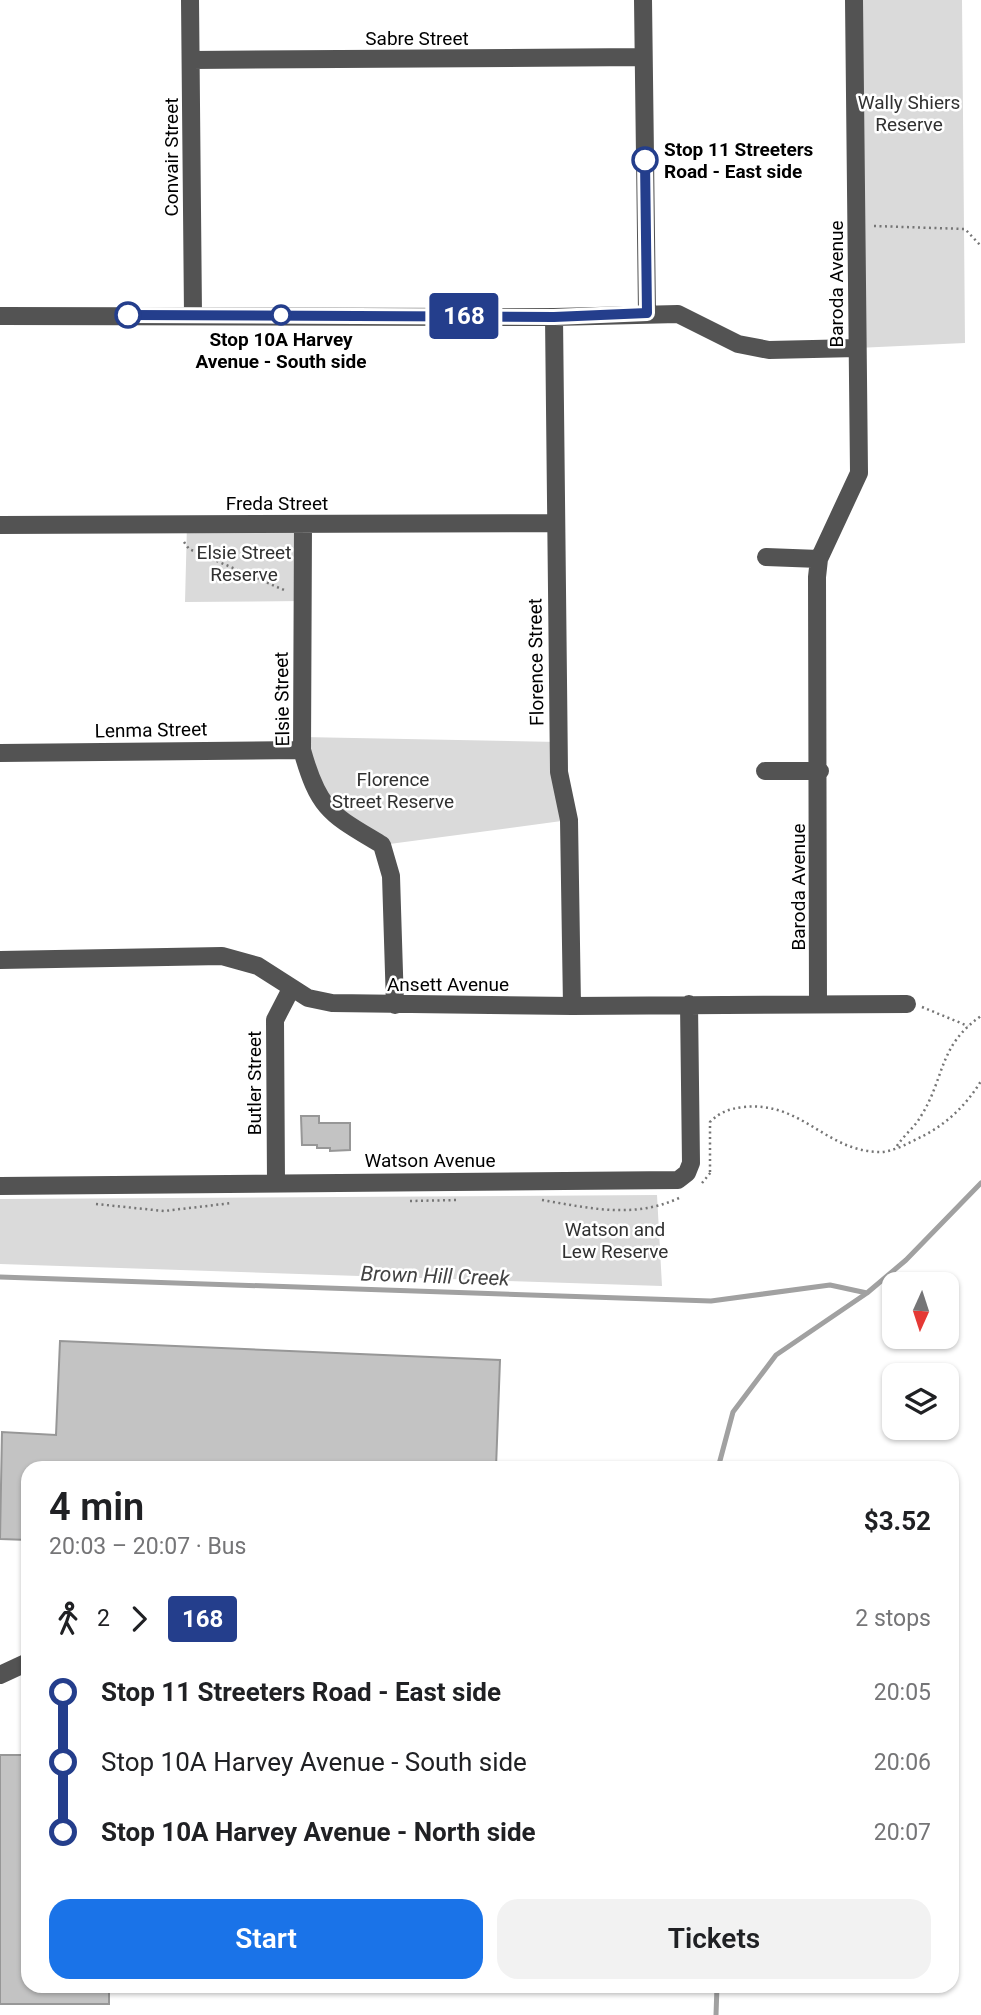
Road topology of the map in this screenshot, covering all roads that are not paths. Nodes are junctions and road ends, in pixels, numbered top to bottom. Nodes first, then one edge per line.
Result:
1 (190, 0) edge
2 (643, 0) edge
3 (854, 0) edge
4 (643, 57) junction
5 (191, 60) junction
6 (647, 313) junction
7 (192, 314) junction
8 (0, 316) edge
9 (554, 317) junction
10 (857, 348) junction
11 (555, 523) junction
12 (303, 524) junction
13 (0, 525) edge
14 (766, 557) dead end
15 (819, 559) junction
16 (302, 750) junction
17 (0, 753) edge
18 (765, 771) dead end
19 (820, 771) junction
20 (0, 960) edge
21 (291, 989) junction
22 (689, 1004) junction
23 (818, 1004) junction
24 (907, 1004) road end
25 (394, 1006) junction
26 (572, 1006) junction
27 (276, 1182) junction
28 (0, 1186) edge
29 (21, 1665) edge
30 (0, 1675) edge

1 - 5 street, Convair Street
2 - 4 street
3 - 10 street, Baroda Avenue
4 - 5 street, Sabre Street
4 - 6 street
5 - 7 street, Convair Street
6 - 9 street
6 - 10 street
7 - 8 street
7 - 9 street
9 - 11 street, Florence Street
10 - 15 street, Baroda Avenue
11 - 12 street, Freda Street
11 - 26 street, Florence Street
12 - 13 street, Freda Street
12 - 16 street, Elsie Street
14 - 15 street
15 - 19 street, Baroda Avenue
16 - 17 street, Lenma Street
16 - 25 street, Elsie Street
18 - 19 street
19 - 23 street, Baroda Avenue
20 - 21 street, Ansett Avenue
21 - 25 street, Ansett Avenue
21 - 27 street, Butler Street
22 - 23 street, Ansett Avenue
22 - 26 street, Ansett Avenue
22 - 27 street, Watson Avenue
23 - 24 street, Ansett Avenue
25 - 26 street, Ansett Avenue
27 - 28 street, Watson Avenue
29 - 30 street

